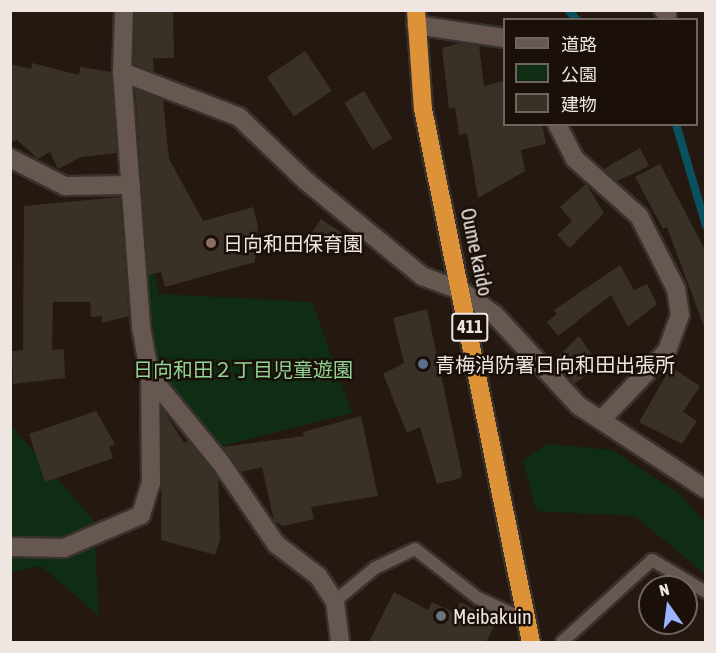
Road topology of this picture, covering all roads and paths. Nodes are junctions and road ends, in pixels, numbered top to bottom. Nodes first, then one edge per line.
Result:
1 (124, 10) edge
2 (416, 18) edge
3 (503, 38) edge
4 (122, 72) junction
5 (558, 126) edge
6 (10, 158) edge
7 (131, 184) junction
8 (462, 291) junction
9 (150, 376) junction
10 (601, 420) junction
11 (705, 489) edge
12 (10, 547) edge
13 (705, 592) edge
14 (335, 601) junction
15 (528, 621) junction
16 (340, 642) edge
17 (531, 642) edge
18 (562, 642) edge

1 - 4 street
2 - 3 street
2 - 8 highway, Oume kaido / 411
4 - 7 street
4 - 8 street
5 - 10 street
6 - 7 street
7 - 9 street
8 - 10 street
8 - 15 highway, Oume kaido / 411
9 - 12 street
9 - 14 street
10 - 11 street
13 - 18 lane
14 - 15 lane
14 - 16 street
15 - 17 highway, Oume kaido / 411

